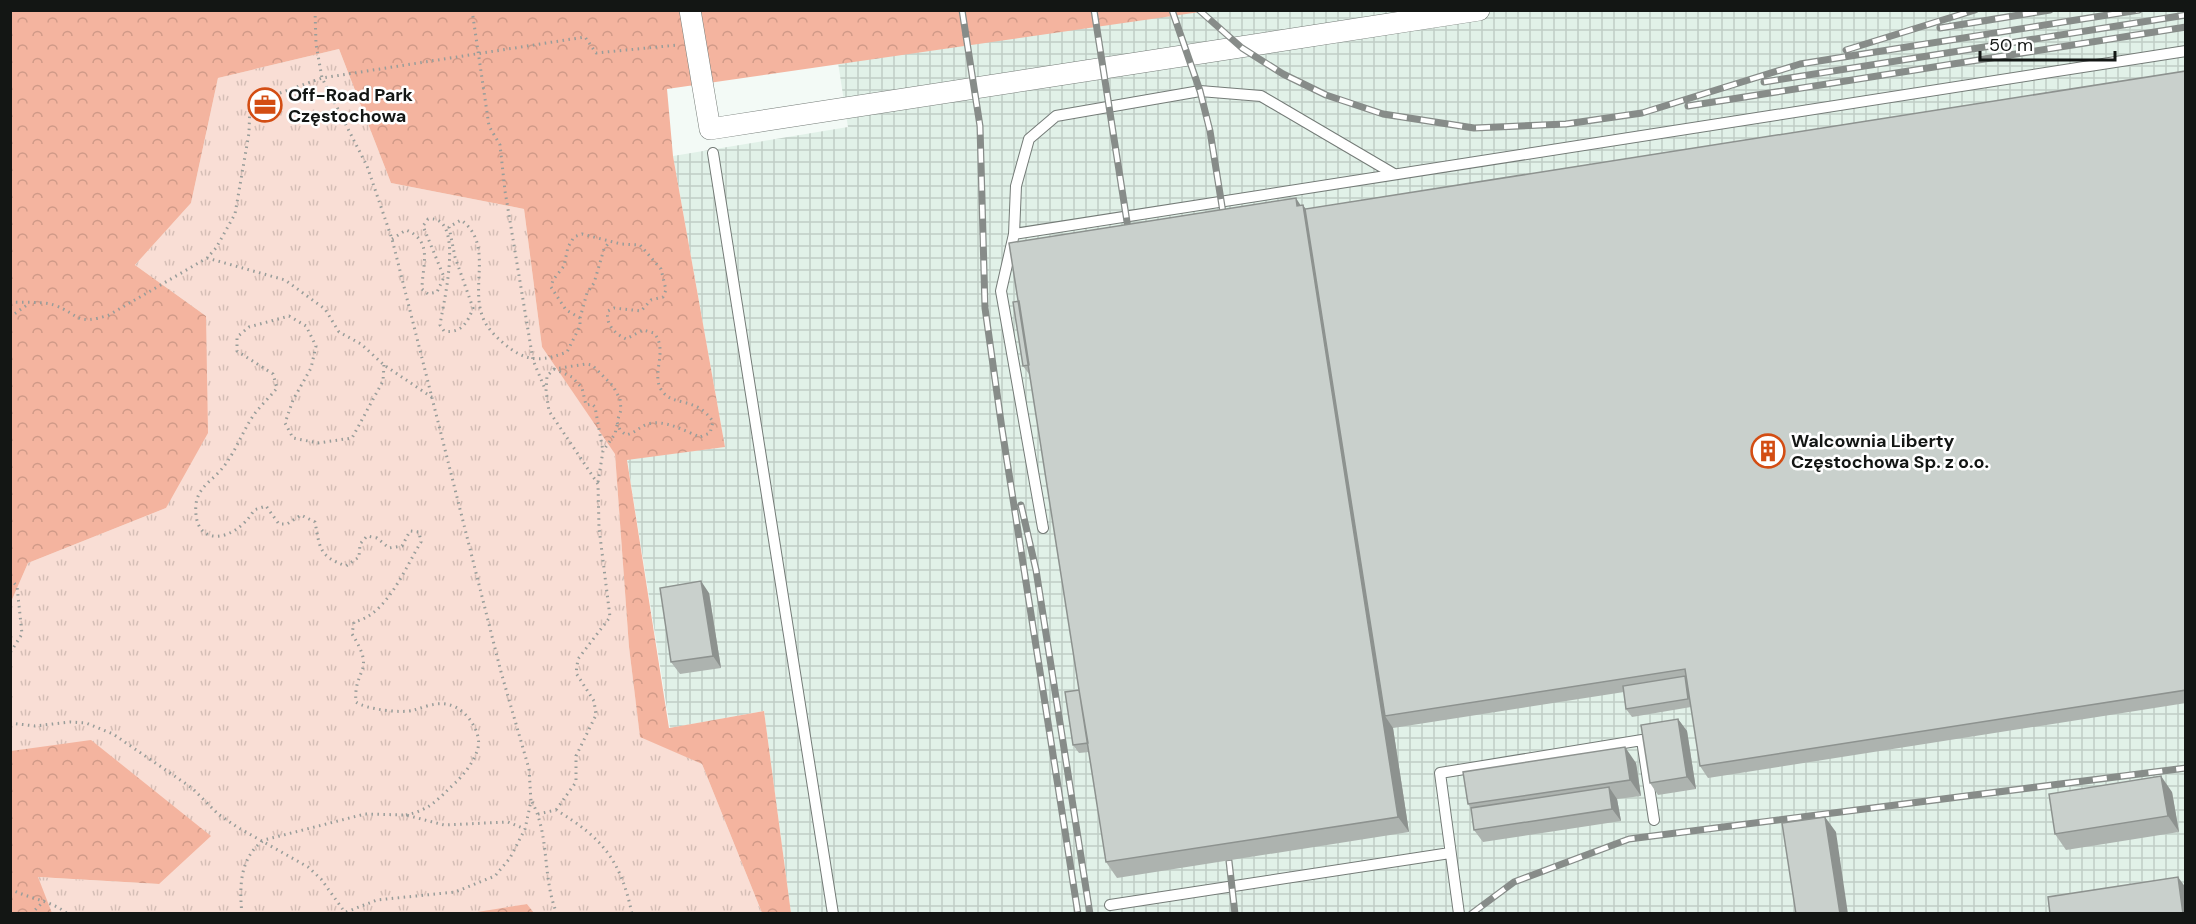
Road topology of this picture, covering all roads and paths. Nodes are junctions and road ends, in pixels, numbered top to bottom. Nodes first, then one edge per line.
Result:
1 (315, 10) edge
2 (472, 10) edge
3 (690, 10) edge
4 (1479, 10) edge
5 (695, 43) junction
6 (2186, 51) edge
7 (479, 52) junction
8 (322, 78) junction
9 (713, 153) dead end
10 (1394, 174) junction
11 (1014, 234) junction
12 (392, 239) junction
13 (610, 241) junction
14 (207, 258) junction
15 (10, 302) edge
16 (28, 304) junction
17 (10, 317) edge
18 (580, 318) junction
19 (533, 360) junction
20 (384, 365) junction
21 (554, 369) junction
22 (546, 391) junction
23 (434, 399) junction
24 (617, 422) junction
25 (603, 451) junction
26 (598, 484) junction
27 (1043, 528) dead end
28 (10, 579) edge
29 (10, 653) edge
30 (10, 723) edge
31 (531, 801) junction
32 (556, 810) junction
33 (538, 814) junction
34 (406, 815) junction
35 (1654, 820) dead end
36 (525, 829) junction
37 (264, 840) junction
38 (1450, 853) junction
39 (10, 888) edge
40 (46, 899) junction
41 (1110, 905) dead end
42 (343, 912) edge
43 (31, 914) edge
44 (69, 914) edge
45 (242, 914) edge
46 (557, 914) edge
47 (632, 914) edge
48 (833, 914) edge
49 (1459, 914) edge

1 - 8 path
2 - 7 path
3 - 5 street
4 - 5 street
5 - 7 path
6 - 10 lane
7 - 8 path
7 - 19 path
8 - 12 path
8 - 14 path
9 - 48 lane
10 - 11 lane
10 - 11 lane
11 - 27 lane
12 - 19 path
12 - 23 path
13 - 18 path
13 - 18 path
13 - 24 path
14 - 16 path
14 - 20 path
15 - 16 path
16 - 17 path
18 - 19 path
19 - 22 path
20 - 23 path
20 - 34 path
21 - 22 path
21 - 24 path
21 - 25 path
22 - 26 path
23 - 31 path
24 - 25 path
25 - 26 path
26 - 32 path
28 - 29 path
30 - 37 path
31 - 33 path
31 - 36 path
32 - 33 path
32 - 47 path
33 - 46 path
34 - 36 path
34 - 37 path
35 - 38 lane
36 - 42 path
37 - 42 path
37 - 45 path
38 - 41 lane
38 - 49 lane
39 - 40 path
40 - 43 path
40 - 44 path

